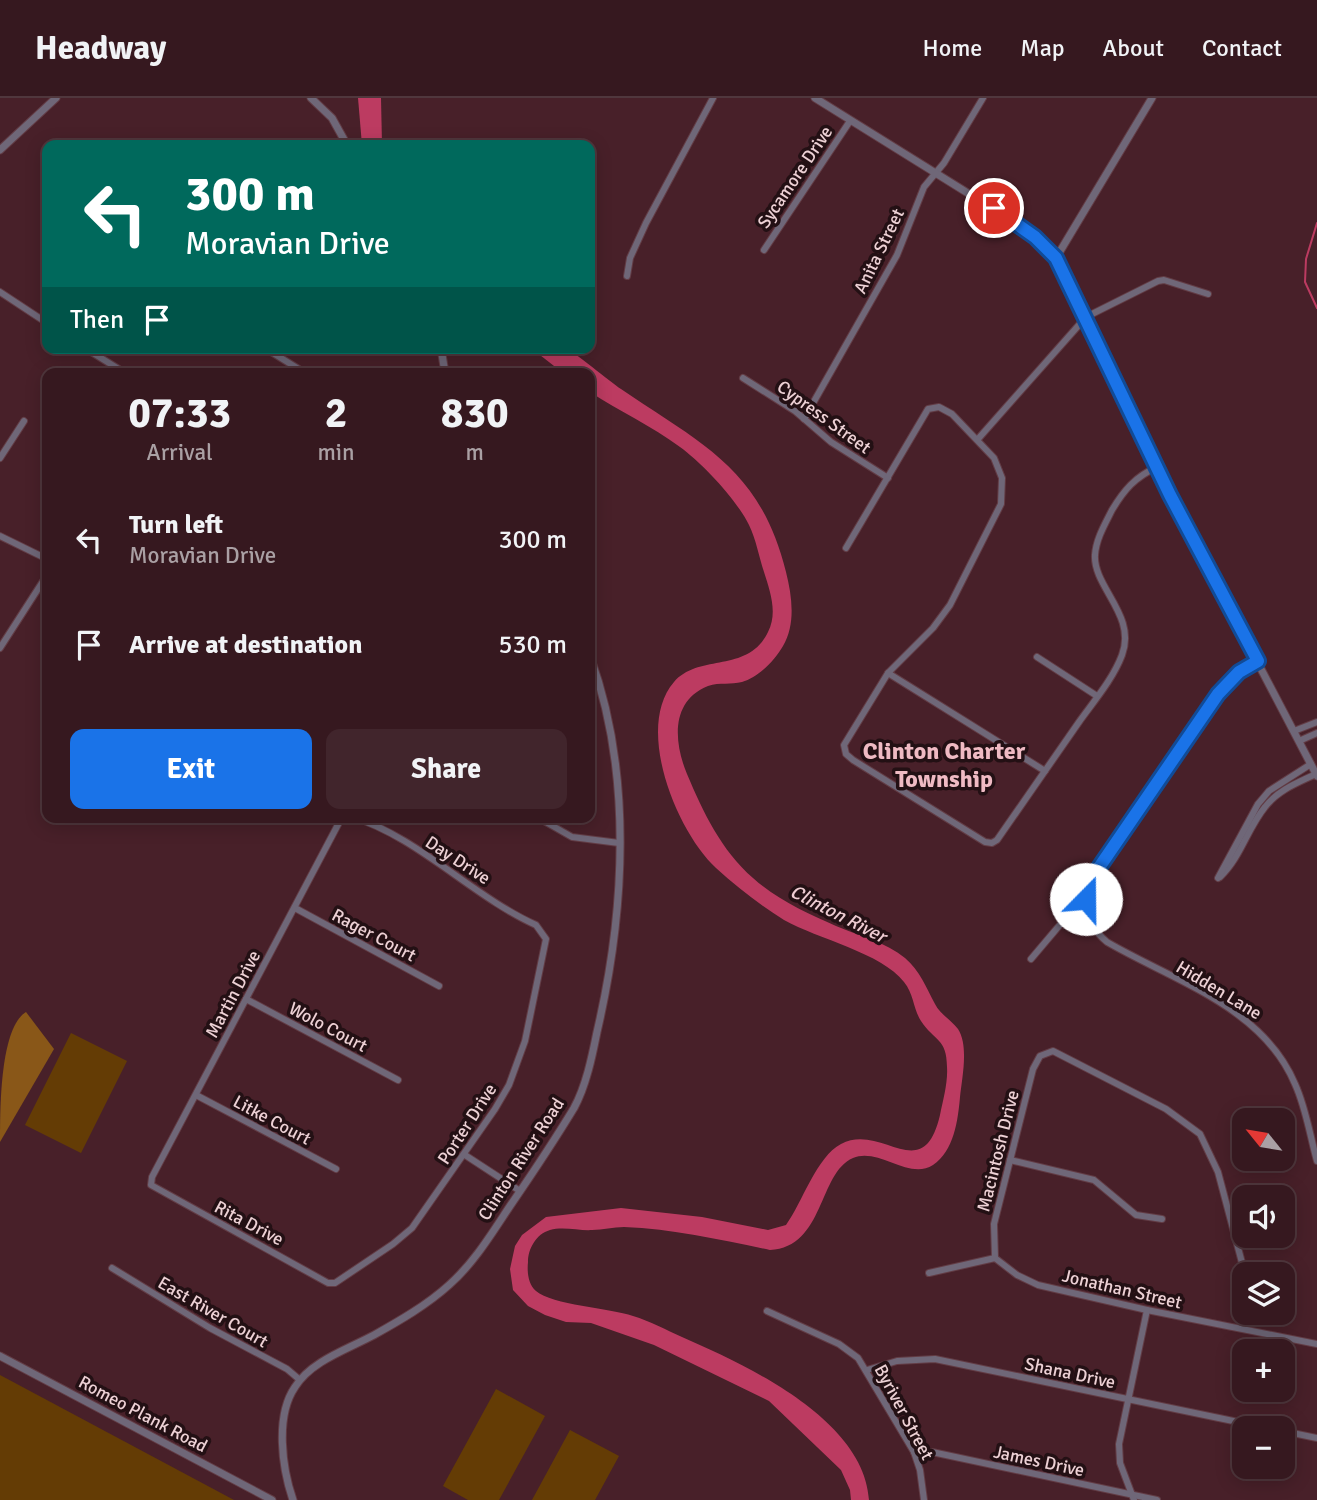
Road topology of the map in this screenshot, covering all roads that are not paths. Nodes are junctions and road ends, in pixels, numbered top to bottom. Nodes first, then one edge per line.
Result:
1 (56, 98) edge
2 (311, 98) edge
3 (713, 98) edge
4 (816, 98) edge
5 (983, 98) edge
6 (1152, 98) edge
7 (850, 121) junction
8 (344, 140) edge
9 (0, 150) edge
10 (935, 174) junction
11 (764, 250) dead end
12 (1056, 258) junction
13 (627, 276) dead end
14 (0, 292) edge
15 (1208, 294) dead end
16 (1086, 317) junction
17 (42, 320) edge
18 (95, 354) edge
19 (275, 354) edge
20 (117, 368) edge
21 (297, 368) edge
22 (743, 378) dead end
23 (804, 419) junction
24 (24, 421) dead end
25 (978, 439) junction
26 (0, 458) edge
27 (1157, 467) junction
28 (888, 478) junction
29 (0, 536) edge
30 (846, 548) dead end
31 (42, 557) edge
32 (42, 583) edge
33 (0, 648) edge
34 (1037, 657) dead end
35 (1258, 661) junction
36 (595, 673) edge
37 (888, 673) junction
38 (1097, 696) junction
39 (1317, 722) edge
40 (1294, 732) junction
41 (1317, 733) edge
42 (1299, 741) junction
43 (1311, 764) junction
44 (1045, 771) junction
45 (1317, 775) edge
46 (1289, 782) junction
47 (339, 823) edge
48 (369, 823) edge
49 (549, 823) edge
50 (619, 843) junction
51 (1240, 843) junction
52 (295, 908) junction
53 (1087, 911) junction
54 (544, 933) joint
55 (1031, 959) dead end
56 (439, 986) dead end
57 (246, 999) junction
58 (398, 1080) dead end
59 (195, 1095) junction
60 (465, 1155) junction
61 (1010, 1160) junction
62 (1317, 1161) edge
63 (336, 1169) dead end
64 (151, 1185) joint
65 (520, 1191) junction
66 (1162, 1219) dead end
67 (995, 1258) junction
68 (1242, 1262) edge
69 (112, 1268) dead end
70 (929, 1273) dead end
71 (335, 1283) joint
72 (1147, 1310) junction
73 (767, 1311) dead end
74 (1245, 1325) edge
75 (1244, 1329) junction
76 (1317, 1344) edge
77 (0, 1356) edge
78 (867, 1370) junction
79 (300, 1380) junction
80 (1128, 1400) junction
81 (1232, 1421) edge
82 (1295, 1433) edge
83 (1317, 1438) edge
84 (914, 1452) junction
85 (1133, 1497) edge
86 (272, 1500) edge
87 (293, 1500) edge
88 (924, 1500) edge
89 (1157, 1500) edge

1 - 9 street
2 - 8 street
3 - 13 street
4 - 7 street
5 - 10 street, Anita Street
6 - 12 street
7 - 10 street
7 - 11 street, Sycamore Drive
10 - 12 street
10 - 23 street, Anita Street
12 - 16 street
14 - 17 street
15 - 16 street
16 - 25 street
16 - 27 street
18 - 20 street
19 - 21 street
22 - 23 street, Cypress Street
23 - 28 street, Cypress Street
24 - 26 street
25 - 28 street
25 - 37 street
27 - 35 street
27 - 38 street
28 - 30 street
29 - 31 street
32 - 33 street
34 - 38 street
35 - 40 street
35 - 53 street
36 - 50 street, Clinton River Road
37 - 44 street
37 - 44 street
38 - 44 street
39 - 40 street
40 - 42 street
41 - 42 street
42 - 43 street
43 - 45 street
43 - 46 street
45 - 46 street
46 - 51 street
47 - 52 street, Martin Drive
48 - 54 street, Day Drive
49 - 50 street
50 - 65 street, Clinton River Road
51 - 51 street
52 - 56 street, Rager Court
52 - 57 street, Martin Drive
53 - 55 street
53 - 62 street, Hidden Lane
54 - 60 street, Porter Drive
57 - 58 street, Wolo Court
57 - 59 street, Martin Drive
59 - 63 street, Litke Court
59 - 64 street, Martin Drive
60 - 65 street
60 - 71 street, Porter Drive
61 - 66 street
61 - 67 street, Macintosh Drive
61 - 68 street, Macintosh Drive
64 - 71 street, Rita Drive
65 - 79 street, Clinton River Road
67 - 70 street
67 - 72 street, Jonathan Street
69 - 79 street, East River Court
72 - 75 street, Jonathan Street
72 - 80 street
73 - 78 street, Byriver Street
74 - 75 street
75 - 76 street, Jonathan Street
77 - 86 street, Romeo Plank Road
78 - 80 street, Shana Drive
78 - 84 street, Byriver Street
79 - 87 street
80 - 81 street, Shana Drive
80 - 85 street
82 - 83 street
84 - 85 street, James Drive
84 - 88 street, Byriver Street
85 - 89 street, James Drive

